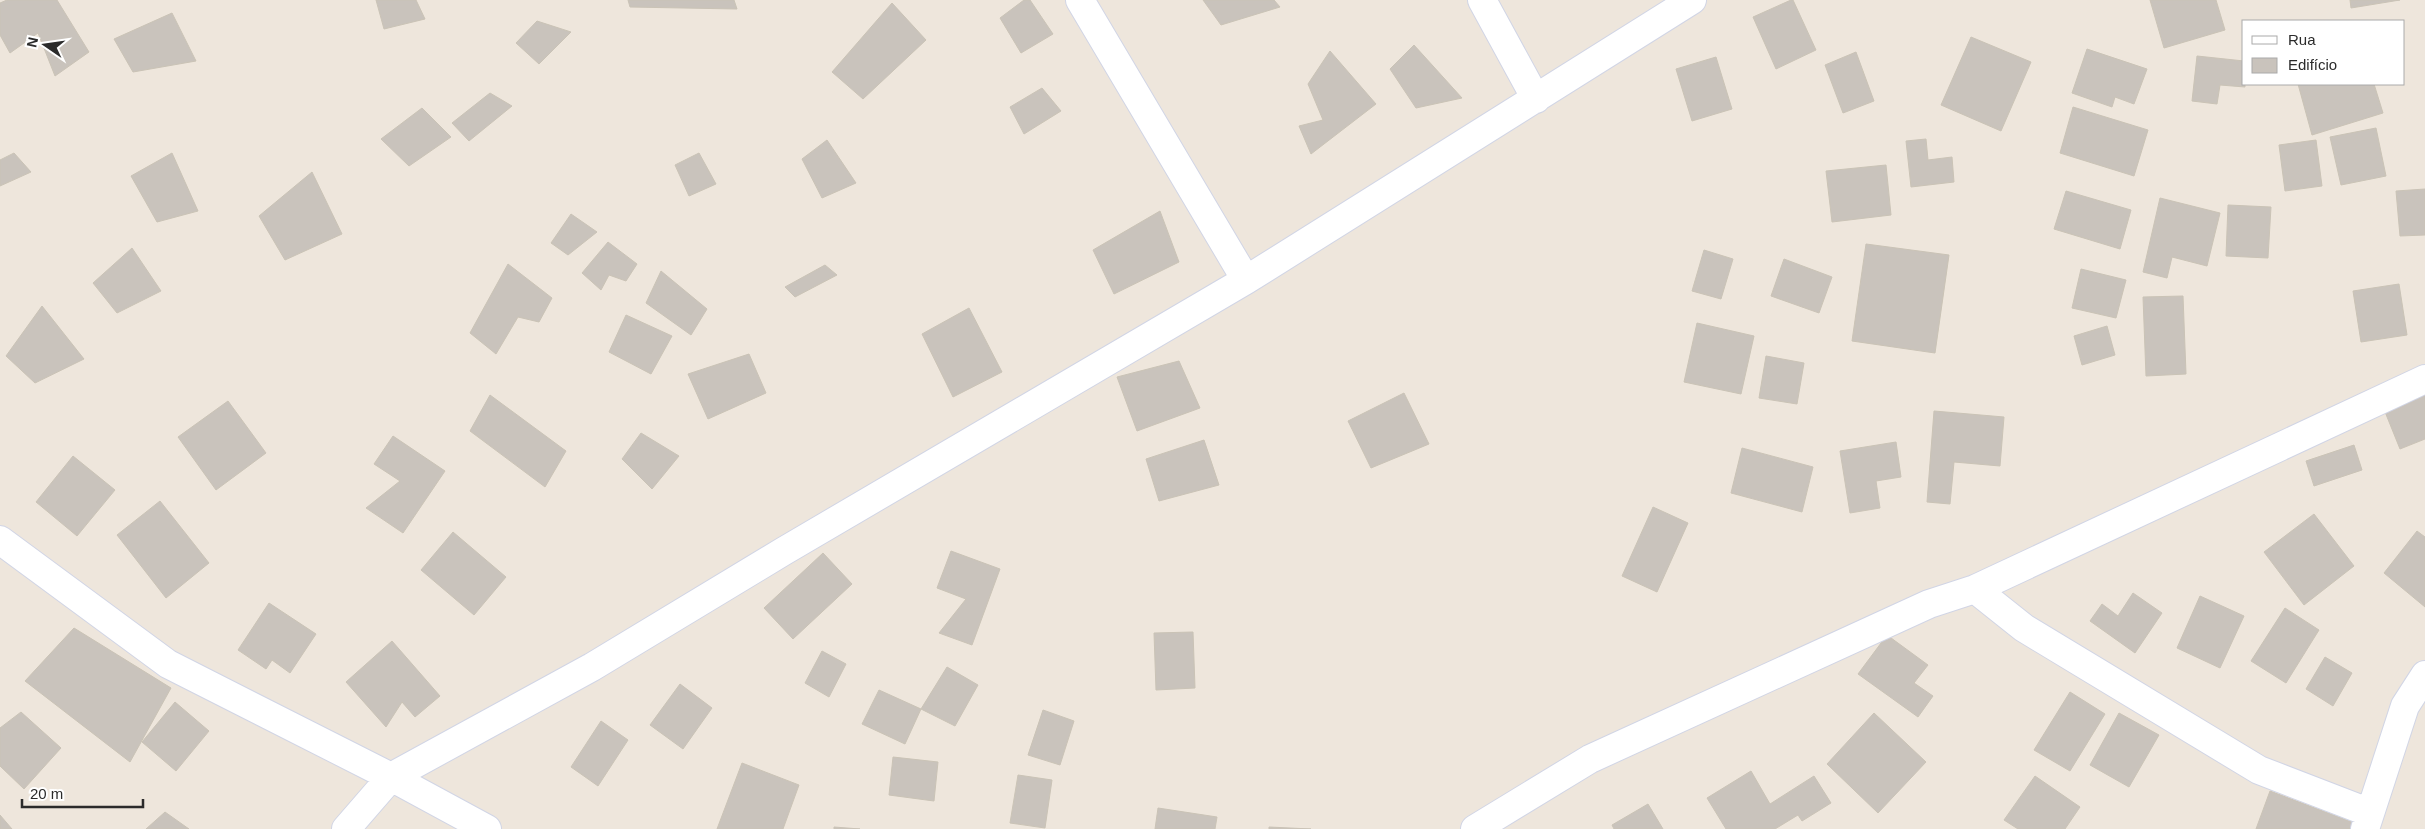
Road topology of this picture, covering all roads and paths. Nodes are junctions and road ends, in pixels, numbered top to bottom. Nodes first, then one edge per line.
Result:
1 (1080, 0) edge
2 (1482, 0) edge
3 (1692, 0) edge
4 (1536, 99) junction
5 (1246, 280) junction
6 (2425, 379) edge
7 (0, 540) edge
8 (1975, 589) junction
9 (2425, 675) edge
10 (391, 777) junction
11 (2366, 821) edge
12 (346, 829) edge
13 (486, 829) edge
14 (1475, 829) edge

1 - 5 street
2 - 4 street
3 - 4 street
4 - 5 street
5 - 10 street
6 - 8 street
7 - 10 street
8 - 11 street
8 - 14 street
9 - 11 street
10 - 12 street
10 - 13 street

